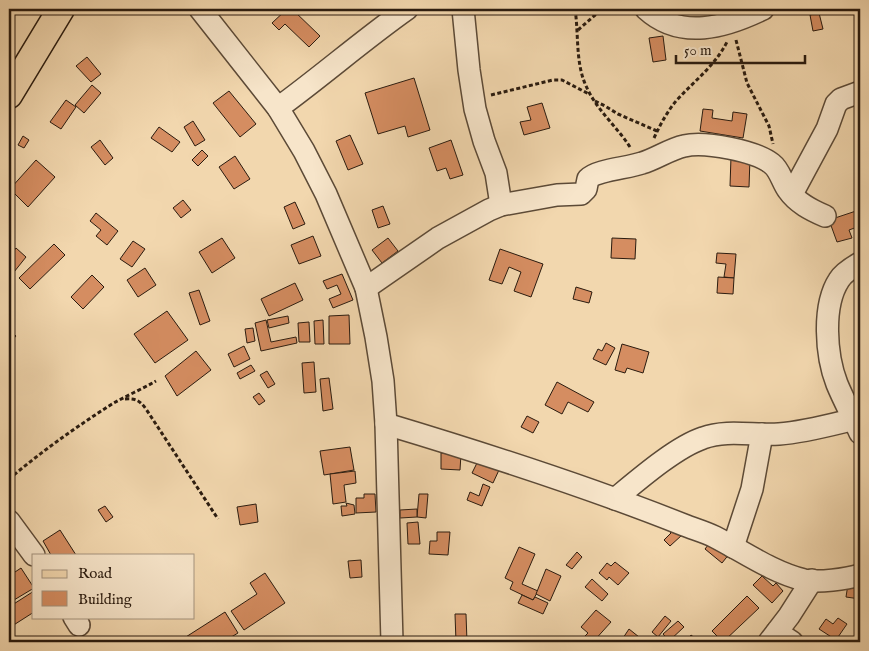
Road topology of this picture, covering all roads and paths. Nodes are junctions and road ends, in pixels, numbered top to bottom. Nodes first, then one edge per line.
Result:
1 (61, 9) edge
2 (200, 9) edge
3 (407, 9) edge
4 (463, 9) edge
5 (576, 9) edge
6 (602, 9) edge
7 (646, 9) edge
8 (763, 9) edge
9 (735, 26) junction
10 (577, 31) junction
11 (860, 92) edge
12 (590, 94) junction
13 (9, 95) edge
14 (473, 99) junction
15 (595, 101) junction
16 (278, 108) junction
17 (657, 132) junction
18 (644, 163) junction
19 (771, 164) junction
20 (792, 194) junction
21 (501, 205) junction
22 (825, 216) dead end
23 (860, 264) edge
24 (366, 288) junction
25 (156, 381) dead end
26 (122, 399) junction
27 (386, 424) junction
28 (857, 426) edge
29 (762, 434) junction
30 (9, 479) edge
31 (615, 499) junction
32 (218, 519) dead end
33 (9, 521) edge
34 (733, 547) junction
35 (33, 554) edge
36 (860, 575) edge
37 (812, 580) junction
38 (780, 639) edge
39 (392, 642) edge

1 - 13 main road
2 - 16 street
3 - 16 street
4 - 14 street
5 - 10 path
6 - 10 path
7 - 9 street
8 - 9 street
9 - 17 path
9 - 19 path
10 - 12 path
11 - 20 street
12 - 14 path
12 - 15 path
14 - 21 street
15 - 17 path
15 - 18 path
16 - 24 street
17 - 18 path
18 - 19 street
18 - 21 street
19 - 20 street
20 - 22 street
21 - 24 street
23 - 28 street
24 - 27 street
25 - 26 path
26 - 30 path
26 - 32 path
27 - 31 street
27 - 39 street
28 - 29 street
29 - 31 street
29 - 34 street
31 - 34 street
33 - 35 street
34 - 37 street
36 - 37 street
37 - 38 street

